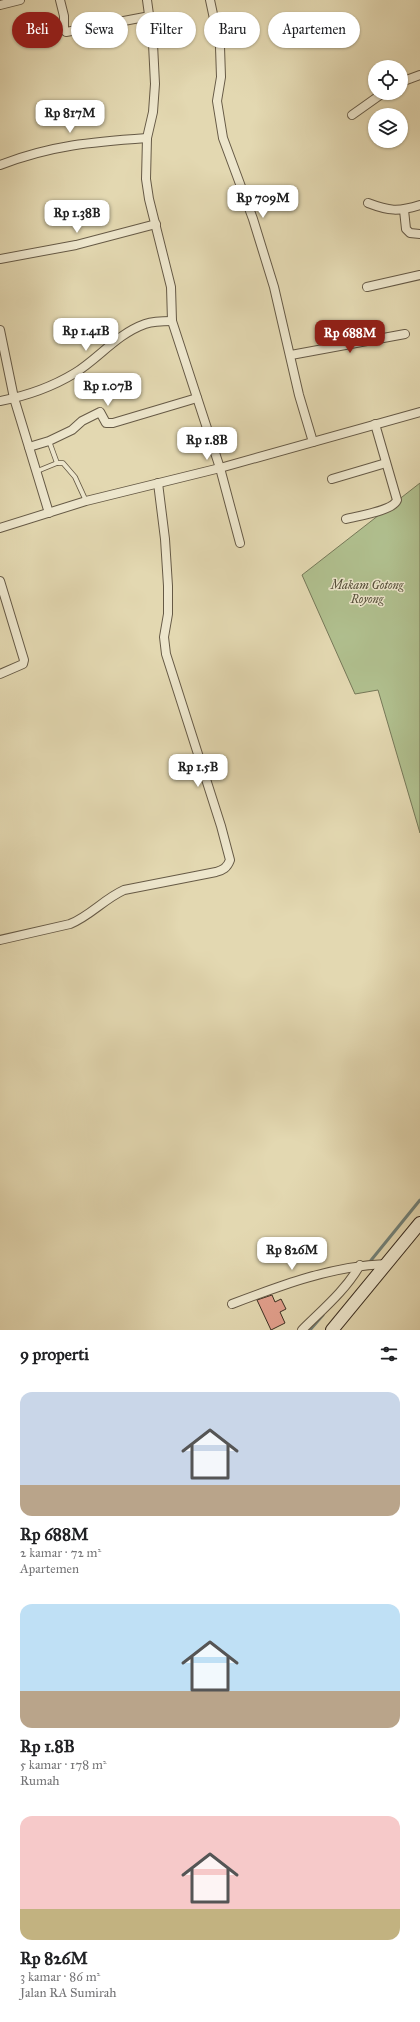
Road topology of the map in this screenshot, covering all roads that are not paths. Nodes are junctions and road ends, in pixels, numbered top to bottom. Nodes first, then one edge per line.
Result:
1 (20, 0) edge
2 (60, 0) edge
3 (147, 0) edge
4 (210, 0) edge
5 (2, 3) edge
6 (149, 12) edge
7 (136, 19) edge
8 (152, 48) edge
9 (420, 75) edge
10 (408, 79) edge
11 (373, 100) edge
12 (352, 115) dead end
13 (147, 138) junction
14 (0, 165) edge
15 (368, 203) dead end
16 (420, 205) edge
17 (404, 210) junction
18 (156, 224) junction
19 (420, 234) edge
20 (0, 259) edge
21 (420, 275) edge
22 (367, 287) dead end
23 (172, 321) junction
24 (0, 330) edge
25 (405, 334) dead end
26 (291, 355) junction
27 (14, 398) junction
28 (197, 398) junction
29 (0, 401) edge
30 (420, 412) edge
31 (375, 424) junction
32 (49, 441) junction
33 (313, 442) junction
34 (29, 447) junction
35 (386, 462) junction
36 (57, 463) junction
37 (220, 468) junction
38 (35, 472) junction
39 (332, 479) dead end
40 (158, 483) junction
41 (86, 501) junction
42 (49, 513) junction
43 (346, 519) dead end
44 (0, 528) edge
45 (240, 543) dead end
46 (0, 581) edge
47 (0, 674) edge
48 (0, 940) edge
49 (420, 1223) edge
50 (386, 1264) junction
51 (364, 1265) junction
52 (232, 1304) dead end
53 (302, 1330) edge
54 (332, 1330) edge

1 - 5 street
2 - 7 street
3 - 6 street
4 - 26 street
8 - 13 street
9 - 10 street
11 - 12 street
13 - 14 street
13 - 18 street
15 - 17 street
16 - 17 street
17 - 19 street
18 - 20 street
18 - 23 street
21 - 22 street
23 - 27 street
23 - 28 street
24 - 27 street
25 - 26 street
26 - 33 street
27 - 29 street
27 - 34 street
28 - 32 street
28 - 37 street
30 - 31 street
31 - 33 street
31 - 35 street
32 - 34 street
32 - 36 lane
33 - 37 street
34 - 38 street
35 - 39 street
35 - 43 street
36 - 38 lane
36 - 41 lane
37 - 40 street
37 - 45 street
38 - 42 street
40 - 41 street
40 - 48 street
41 - 42 street
42 - 44 street
46 - 47 street
49 - 50 main road
50 - 51 street
50 - 54 main road
51 - 52 street
51 - 53 street

